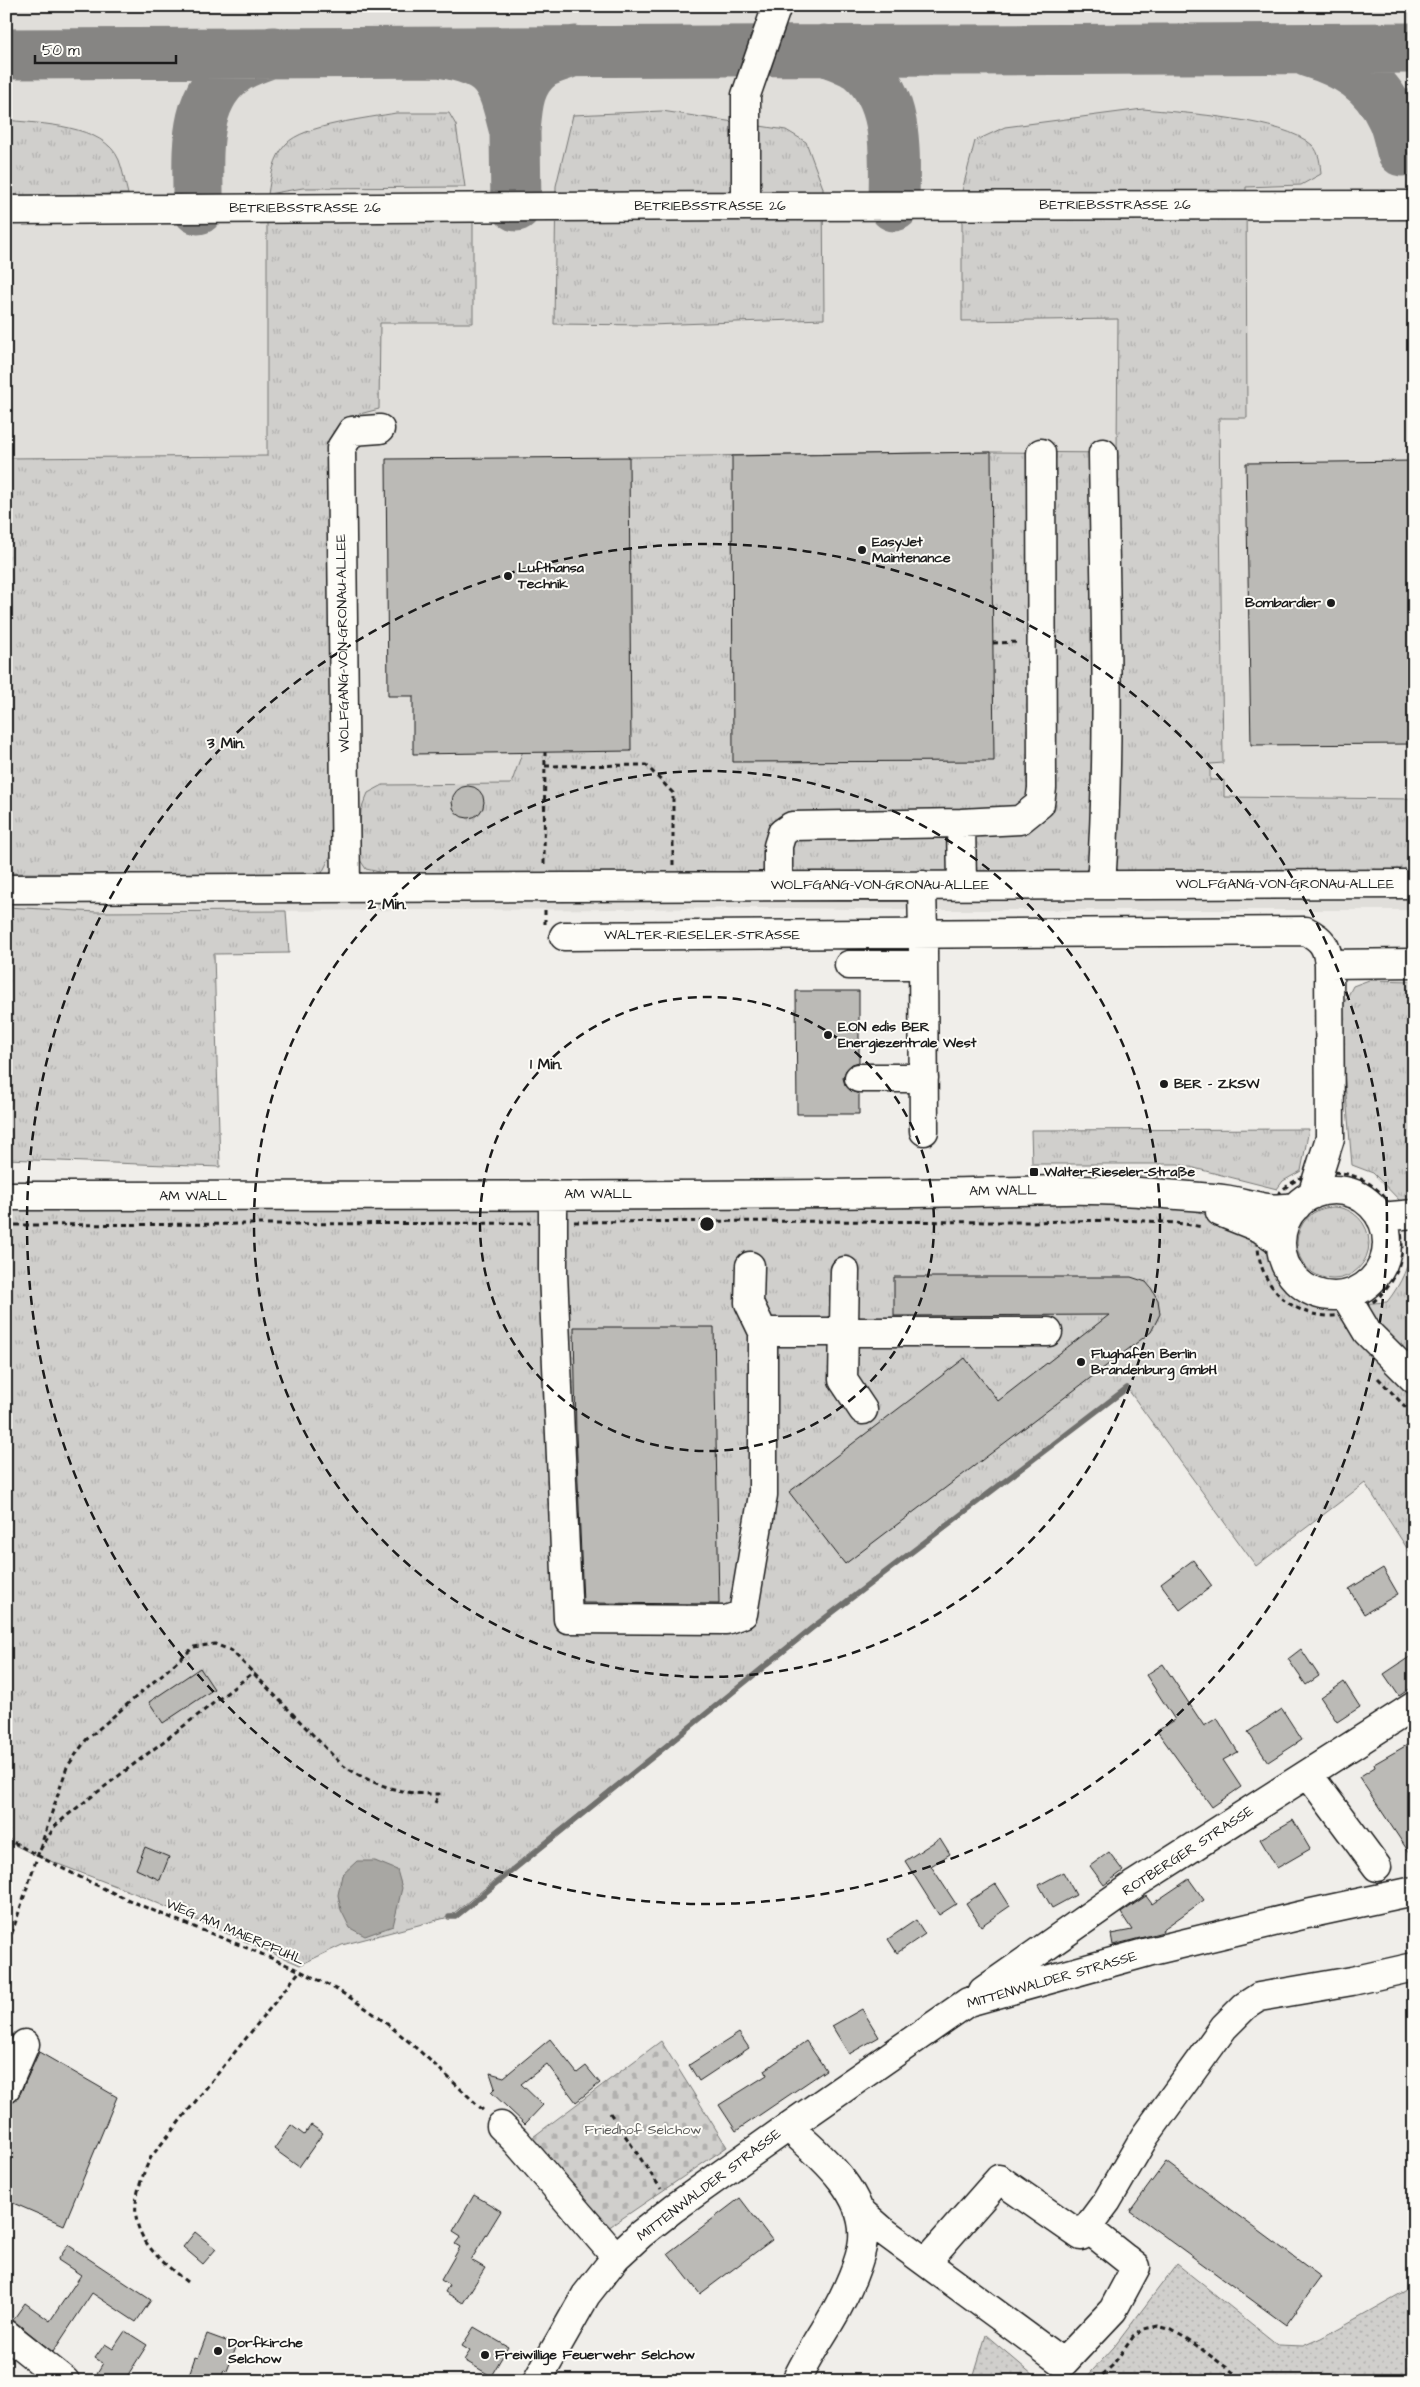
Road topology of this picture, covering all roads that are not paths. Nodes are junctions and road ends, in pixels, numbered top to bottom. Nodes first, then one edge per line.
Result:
1 (777, 6) edge
2 (1414, 205) edge
3 (746, 206) junction
4 (6, 210) edge
5 (380, 429) dead end
6 (1041, 453) dead end
7 (1103, 453) dead end
8 (961, 823) junction
9 (778, 884) junction
10 (962, 884) junction
11 (1414, 884) edge
12 (922, 885) junction
13 (1101, 885) junction
14 (346, 887) junction
15 (6, 889) edge
16 (564, 936) dead end
17 (923, 949) junction
18 (1414, 963) edge
19 (1329, 964) junction
20 (849, 965) dead end
21 (859, 1078) dead end
22 (924, 1078) junction
23 (924, 1131) dead end
24 (1324, 1188) junction
25 (553, 1195) junction
26 (6, 1196) edge
27 (1399, 1225) edge
28 (1263, 1235) junction
29 (750, 1266) dead end
30 (845, 1271) dead end
31 (1361, 1298) junction
32 (763, 1332) junction
33 (843, 1332) junction
34 (1048, 1332) dead end
35 (1408, 1373) edge
36 (863, 1410) dead end
37 (1414, 1706) edge
38 (1308, 1774) junction
39 (1377, 1867) dead end
40 (1414, 1891) edge
41 (1414, 1967) edge
42 (968, 2002) junction
43 (25, 2044) dead end
44 (6, 2088) edge
45 (501, 2126) road end
46 (788, 2127) junction
47 (858, 2209) junction
48 (1087, 2228) junction
49 (616, 2257) junction
50 (926, 2262) junction
51 (6, 2334) edge
52 (65, 2381) edge
53 (537, 2381) edge
54 (796, 2381) edge

1 - 3 street
2 - 3 street, BETRIEBSSTRASSE 26
3 - 4 street, BETRIEBSSTRASSE 26
5 - 14 street, WOLFGANG-VON-GRONAU-ALLEE
6 - 8 street
7 - 13 street
8 - 9 street
8 - 10 street
9 - 12 street, WOLFGANG-VON-GRONAU-ALLEE
9 - 14 street, WOLFGANG-VON-GRONAU-ALLEE
10 - 12 street, WOLFGANG-VON-GRONAU-ALLEE
10 - 13 street, WOLFGANG-VON-GRONAU-ALLEE
11 - 13 street, WOLFGANG-VON-GRONAU-ALLEE
12 - 17 street
14 - 15 street, WOLFGANG-VON-GRONAU-ALLEE
16 - 17 street, WALTER-RIESELER-STRASSE
17 - 19 street, WALTER-RIESELER-STRASSE
17 - 20 street
17 - 22 street
18 - 19 street
19 - 24 street, WALTER-RIESELER-STRASSE
21 - 22 street
22 - 23 street
24 - 27 street
24 - 28 street, AM WALL
25 - 26 street, AM WALL
25 - 28 street, AM WALL
25 - 32 street
27 - 31 street
28 - 31 street
29 - 32 street
30 - 33 street
31 - 35 street
32 - 33 street
33 - 34 street
33 - 36 street
37 - 38 street, ROTBERGER STRASSE
38 - 39 street
38 - 42 street, ROTBERGER STRASSE
40 - 42 street, MITTENWALDER STRASSE
41 - 48 street
42 - 46 street, MITTENWALDER STRASSE
43 - 44 street
45 - 49 street
46 - 47 street
46 - 49 street, MITTENWALDER STRASSE
47 - 50 street
47 - 54 street
48 - 50 street
48 - 50 street
49 - 53 street, MITTENWALDER STRASSE
51 - 52 street

